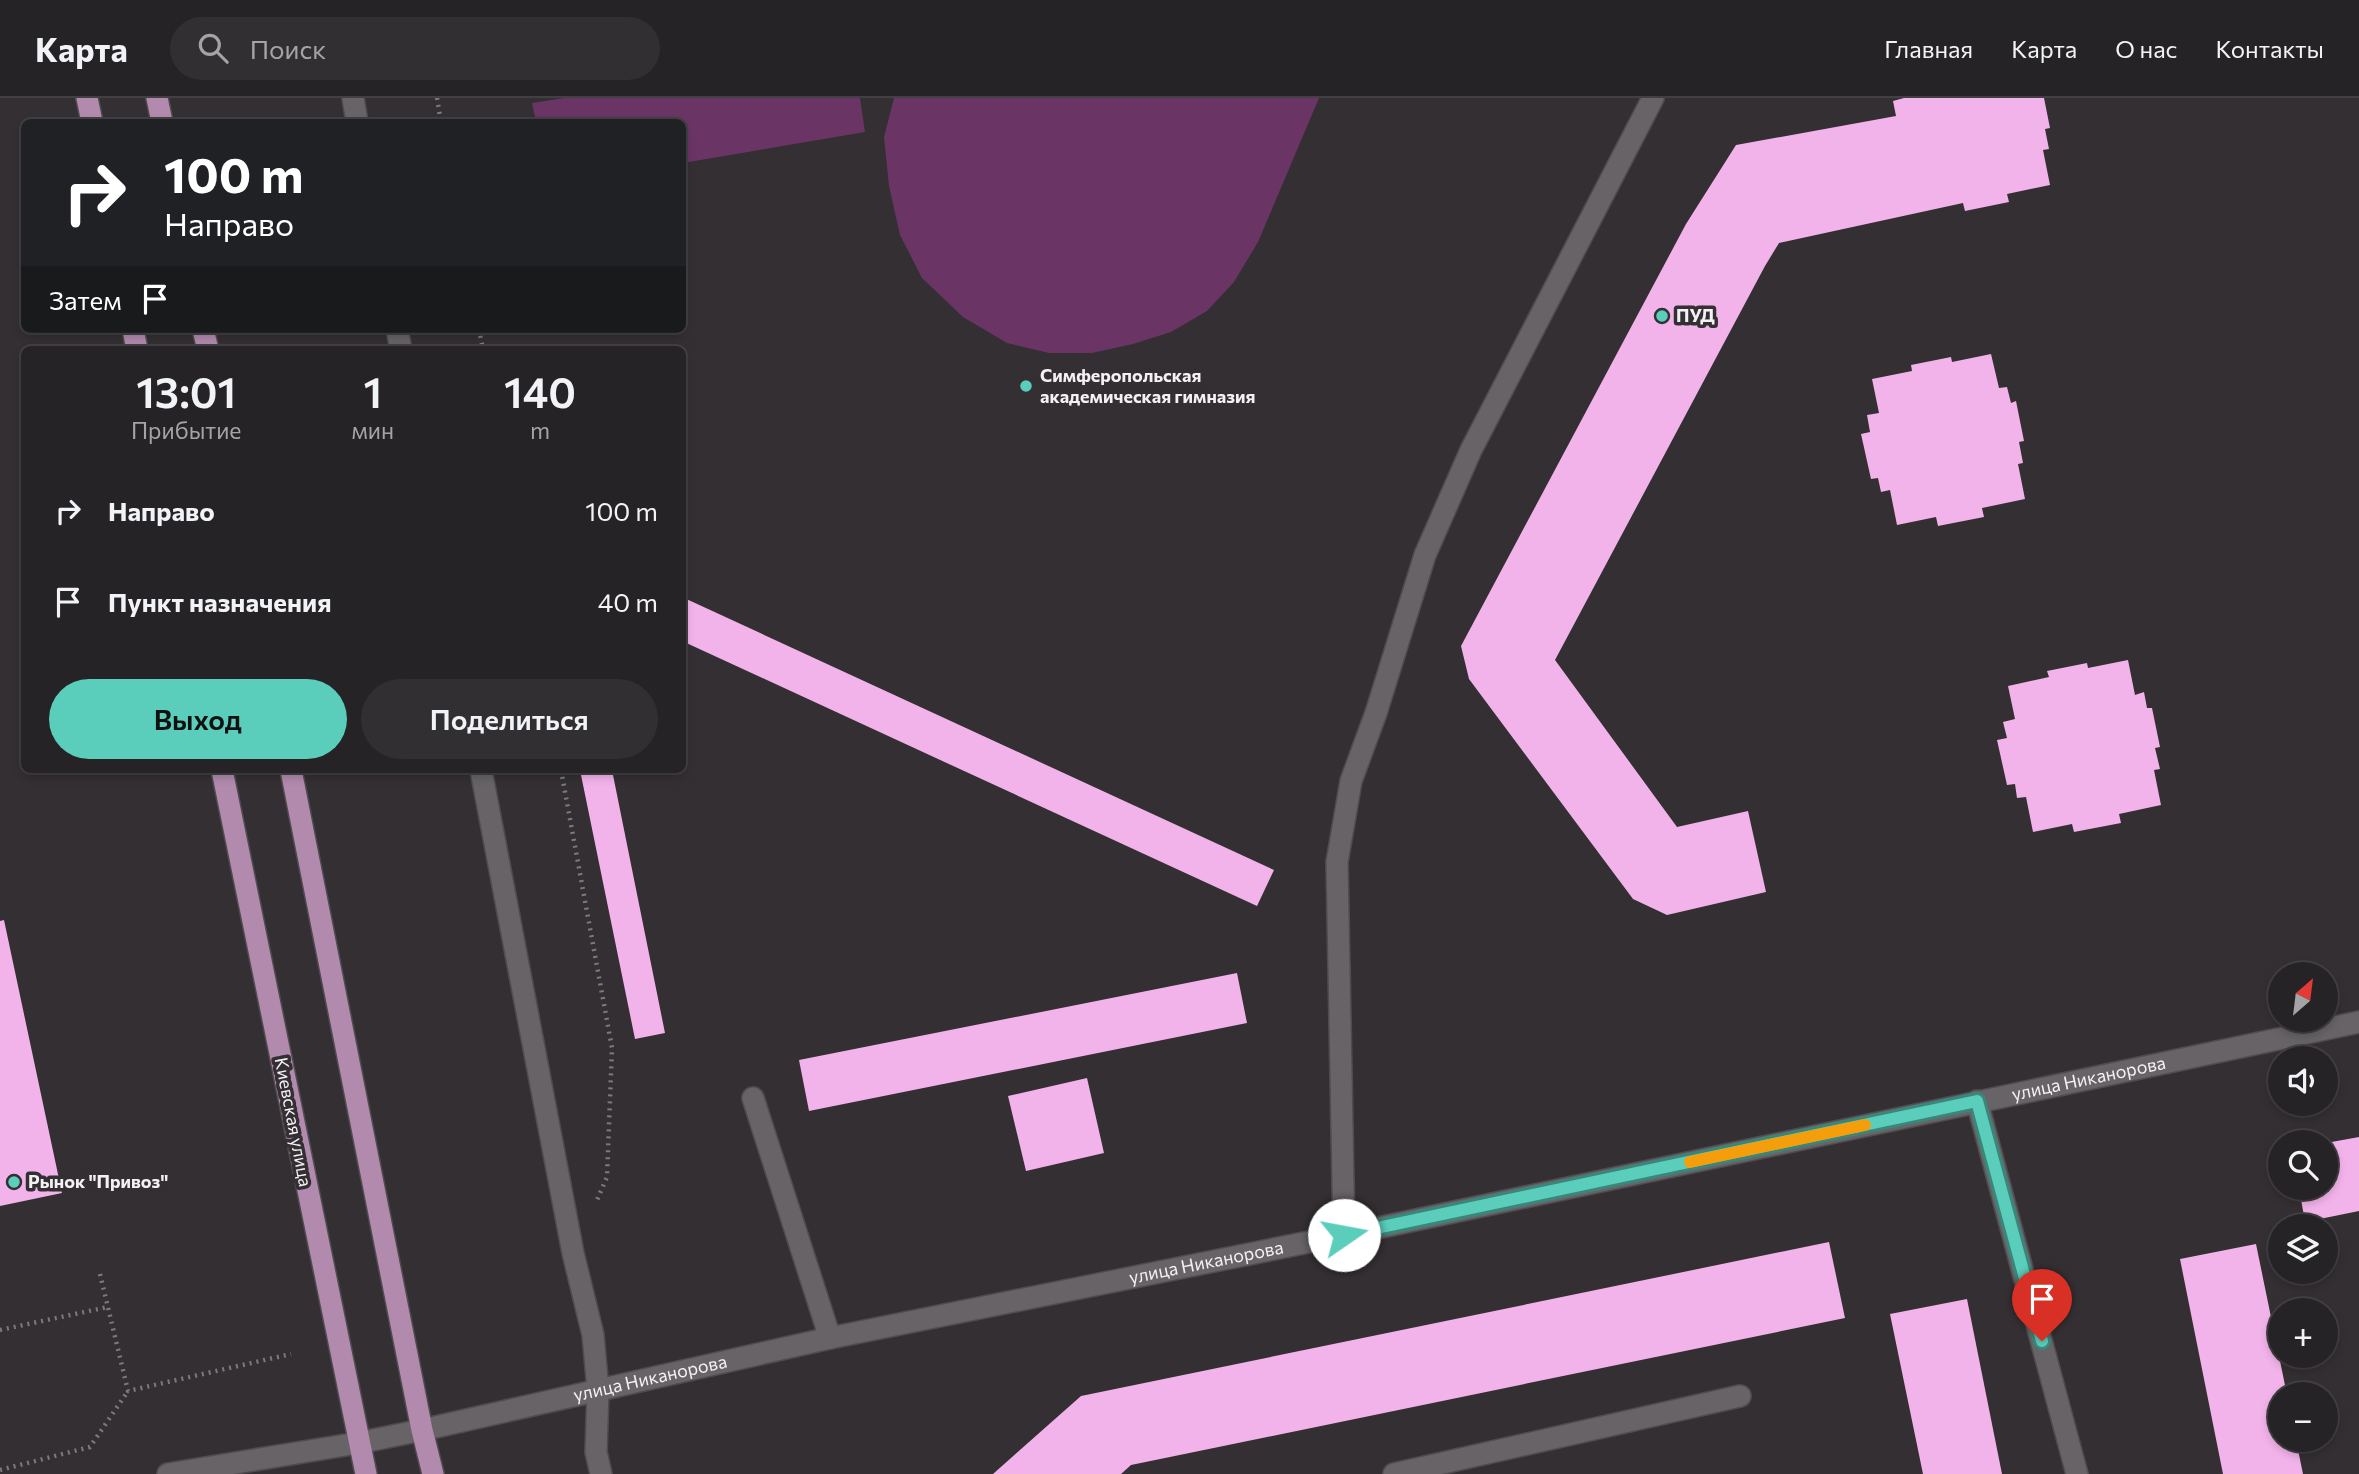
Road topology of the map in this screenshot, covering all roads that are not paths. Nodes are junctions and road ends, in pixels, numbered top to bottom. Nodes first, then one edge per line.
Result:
1 (87, 98) edge
2 (157, 98) edge
3 (353, 98) edge
4 (1653, 98) edge
5 (91, 119) edge
6 (161, 119) edge
7 (356, 119) edge
8 (223, 773) edge
9 (292, 773) edge
10 (482, 773) edge
11 (2359, 1022) edge
12 (753, 1098) dead end
13 (1977, 1101) junction
14 (1344, 1235) junction
15 (830, 1338) junction
16 (598, 1390) junction
17 (1741, 1396) dead end
18 (422, 1430) junction
19 (358, 1443) junction
20 (168, 1474) edge
21 (366, 1474) edge
22 (433, 1474) edge
23 (601, 1474) edge
24 (1394, 1474) edge
25 (2077, 1474) edge

1 - 5 main road
2 - 6 main road
3 - 7 street
4 - 14 street
8 - 19 main road, Киевская улица
9 - 18 main road
10 - 16 street
11 - 13 street, улица Никанорова
12 - 15 street
13 - 14 street, улица Никанорова
13 - 25 street
14 - 15 street, улица Никанорова
15 - 16 street, улица Никанорова
16 - 18 street, улица Никанорова
16 - 23 street
17 - 24 street
18 - 19 street, улица Никанорова
18 - 22 main road
19 - 20 street, улица Никанорова
19 - 21 main road, Киевская улица

